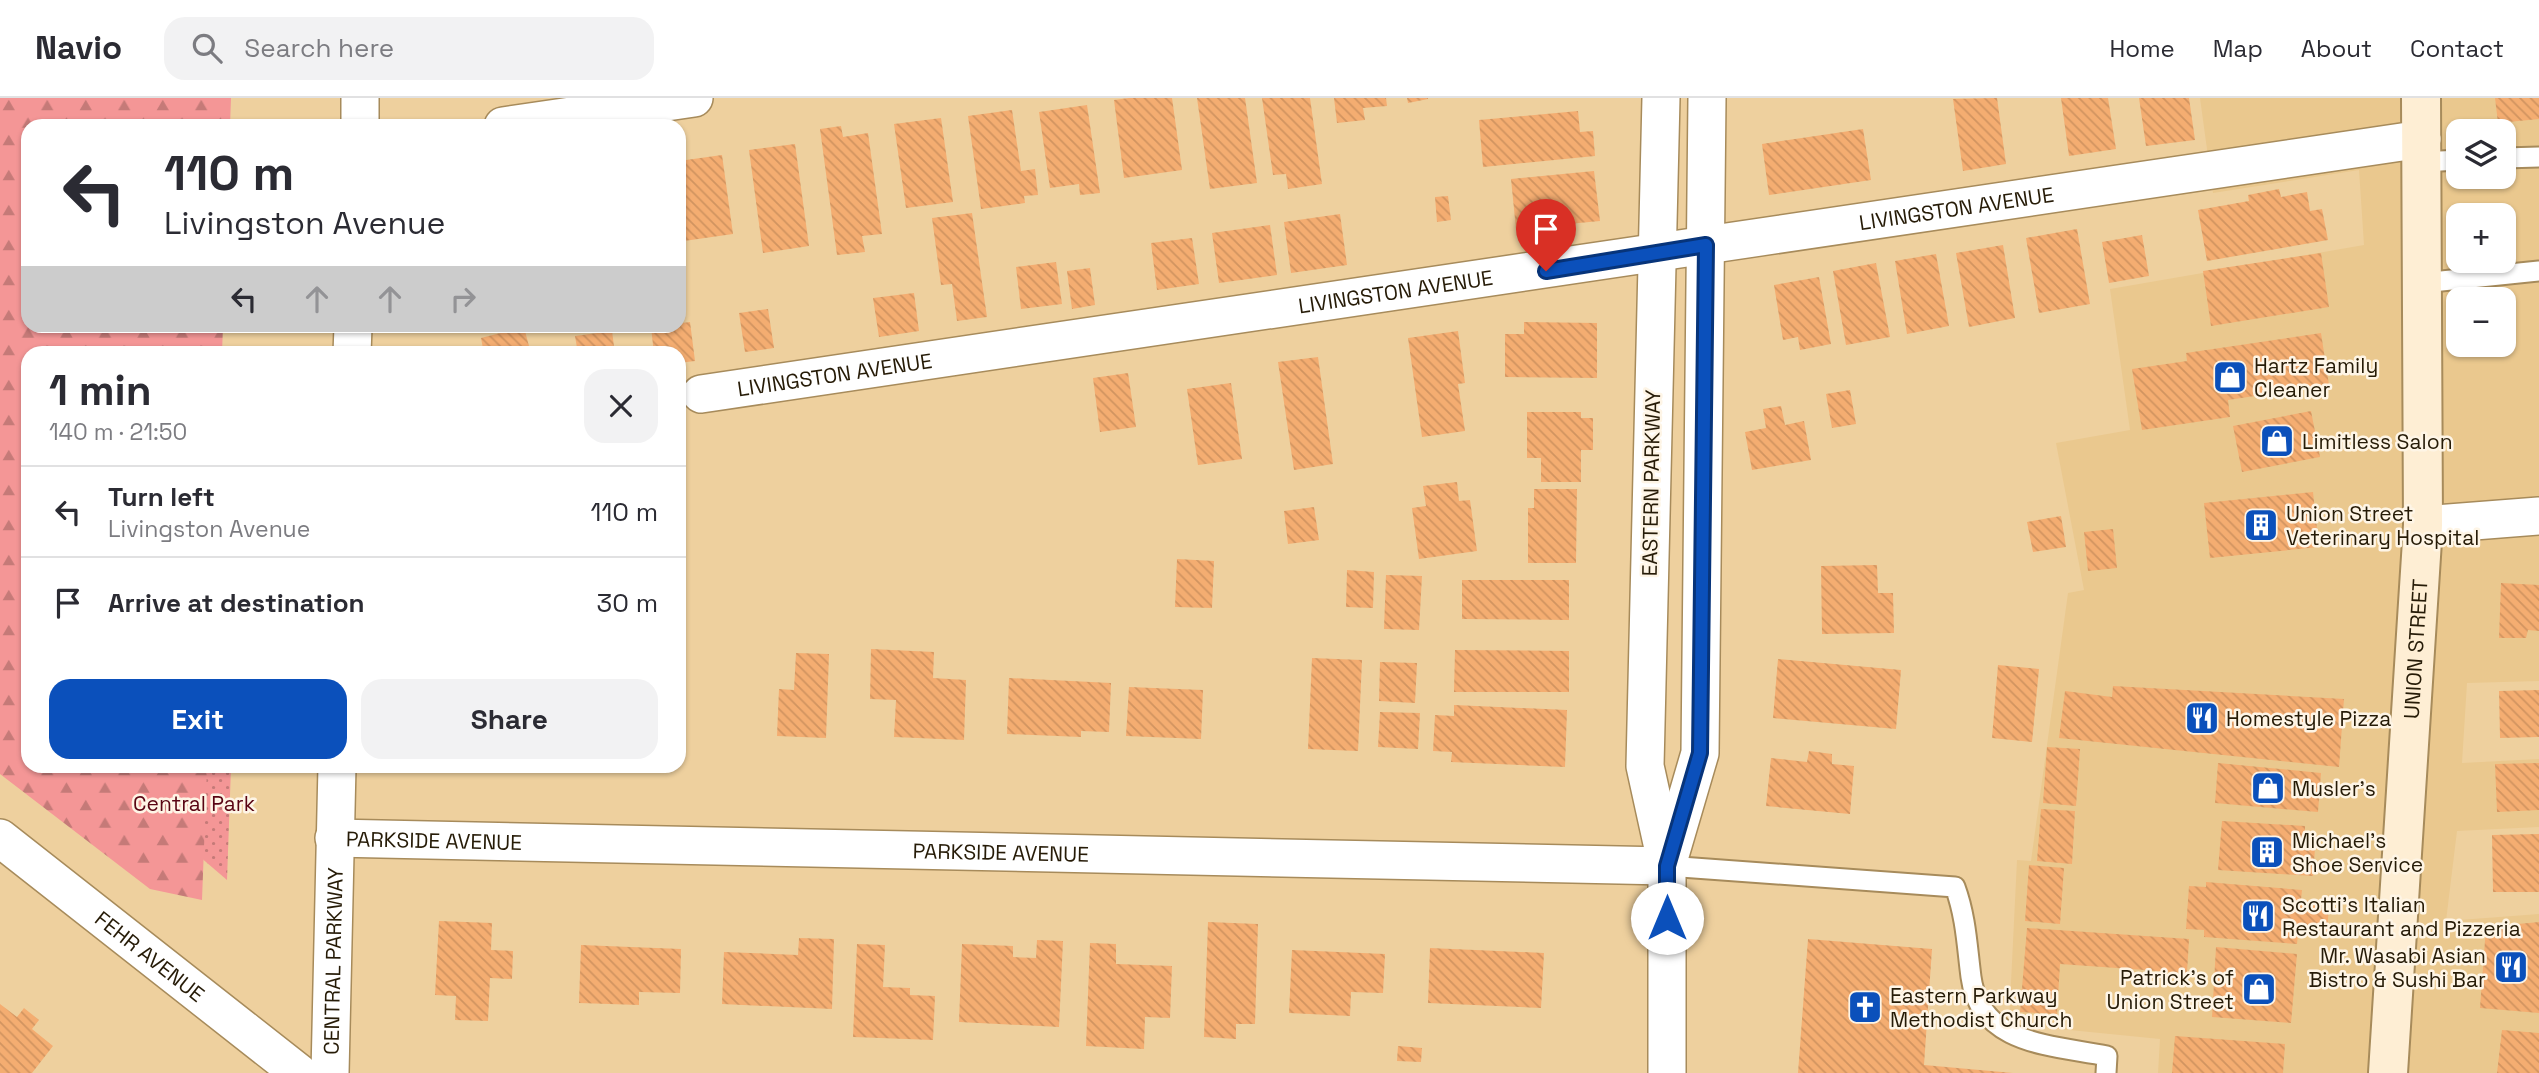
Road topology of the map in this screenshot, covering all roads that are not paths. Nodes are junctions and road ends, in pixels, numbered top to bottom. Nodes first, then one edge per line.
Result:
1 (360, 98) edge
2 (694, 98) edge
3 (1661, 98) edge
4 (1707, 98) edge
5 (2421, 98) edge
6 (360, 119) edge
7 (551, 119) edge
8 (2434, 154) edge
9 (2539, 157) edge
10 (2516, 158) edge
11 (1706, 245) junction
12 (1656, 255) junction
13 (2539, 271) edge
14 (2422, 282) junction
15 (701, 394) dead end
16 (2539, 516) edge
17 (2423, 525) junction
18 (337, 773) edge
19 (0, 838) edge
20 (334, 838) junction
21 (1667, 866) junction
22 (299, 1073) edge
23 (330, 1073) edge
24 (1667, 1073) edge
25 (2106, 1073) edge
26 (2388, 1073) edge

1 - 6 street
2 - 7 street
3 - 12 street, EASTERN PARKWAY
4 - 11 street, EASTERN PARKWAY
5 - 8 main road, UNION STREET
8 - 11 street, LIVINGSTON AVENUE
8 - 14 main road, UNION STREET
9 - 10 lane
11 - 12 street, LIVINGSTON AVENUE
11 - 21 street, EASTERN PARKWAY
12 - 15 street, LIVINGSTON AVENUE
12 - 21 street, EASTERN PARKWAY
13 - 14 lane
14 - 17 main road, UNION STREET
16 - 17 street
17 - 26 main road, UNION STREET
18 - 20 street, CENTRAL PARKWAY
19 - 22 street, FEHR AVENUE
20 - 21 street, PARKSIDE AVENUE
20 - 23 street, CENTRAL PARKWAY
21 - 24 street, EASTERN PARKWAY
21 - 25 lane

